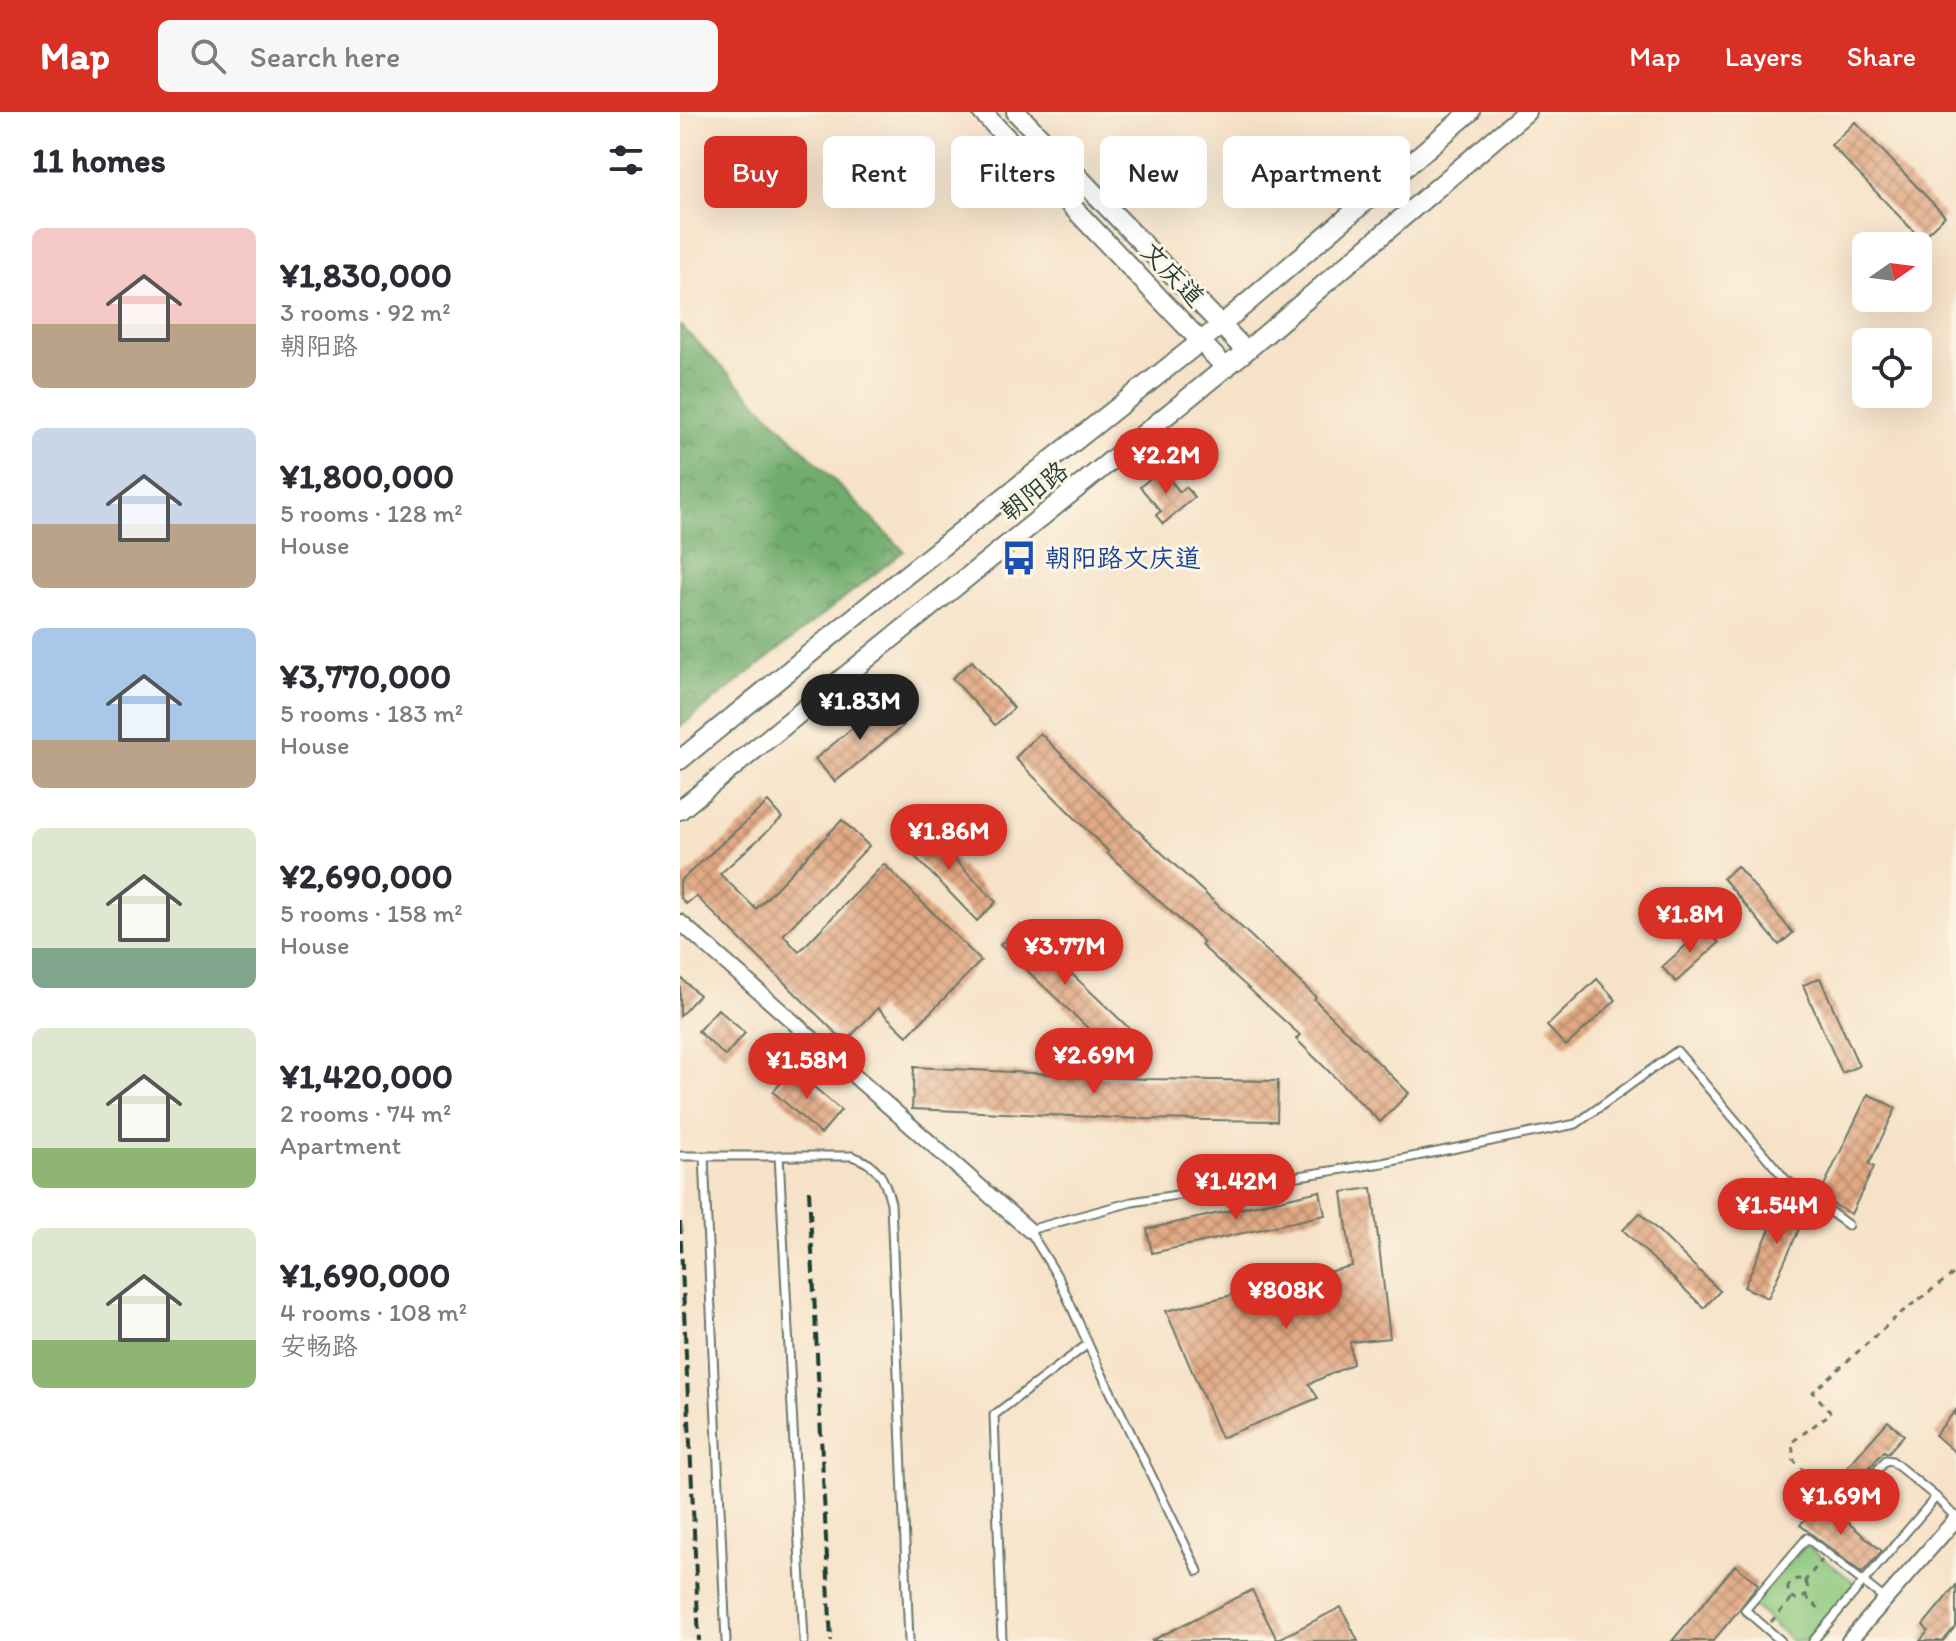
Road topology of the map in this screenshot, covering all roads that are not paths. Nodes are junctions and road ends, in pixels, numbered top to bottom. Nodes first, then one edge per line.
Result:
1 (982, 112) edge
2 (1016, 112) edge
3 (1470, 112) edge
4 (1526, 112) edge
5 (1220, 326) junction
6 (1201, 341) junction
7 (1246, 351) junction
8 (1226, 368) junction
9 (680, 760) edge
10 (680, 810) edge
11 (680, 922) edge
12 (779, 1155) junction
13 (680, 1156) edge
14 (704, 1156) junction
15 (1848, 1225) dead end
16 (1029, 1230) junction
17 (1088, 1344) junction
18 (1816, 1475) road end
19 (1936, 1497) junction
20 (1956, 1519) edge
21 (1198, 1571) dead end
22 (1863, 1582) junction
23 (1885, 1599) junction
24 (726, 1641) edge
25 (804, 1641) edge
26 (909, 1641) edge
27 (1002, 1641) edge
28 (1781, 1641) edge
29 (1813, 1641) edge
30 (1849, 1641) edge

1 - 6 main road, 文庆道
2 - 5 main road, 文庆道
3 - 5 main road, 朝阳路
4 - 7 main road, 朝阳路
5 - 6 main road, 朝阳路
5 - 7 main road, 文庆道
6 - 8 main road, 文庆道
6 - 9 main road, 朝阳路
7 - 8 main road, 朝阳路
8 - 10 main road, 朝阳路
11 - 16 street
12 - 14 lane
12 - 25 lane
12 - 26 lane
13 - 14 lane
14 - 24 lane
15 - 16 lane
16 - 17 lane
17 - 21 lane
17 - 27 lane
18 - 19 lane
19 - 20 lane
19 - 22 lane
20 - 23 street
22 - 23 lane
22 - 28 lane
22 - 29 lane
23 - 30 street

